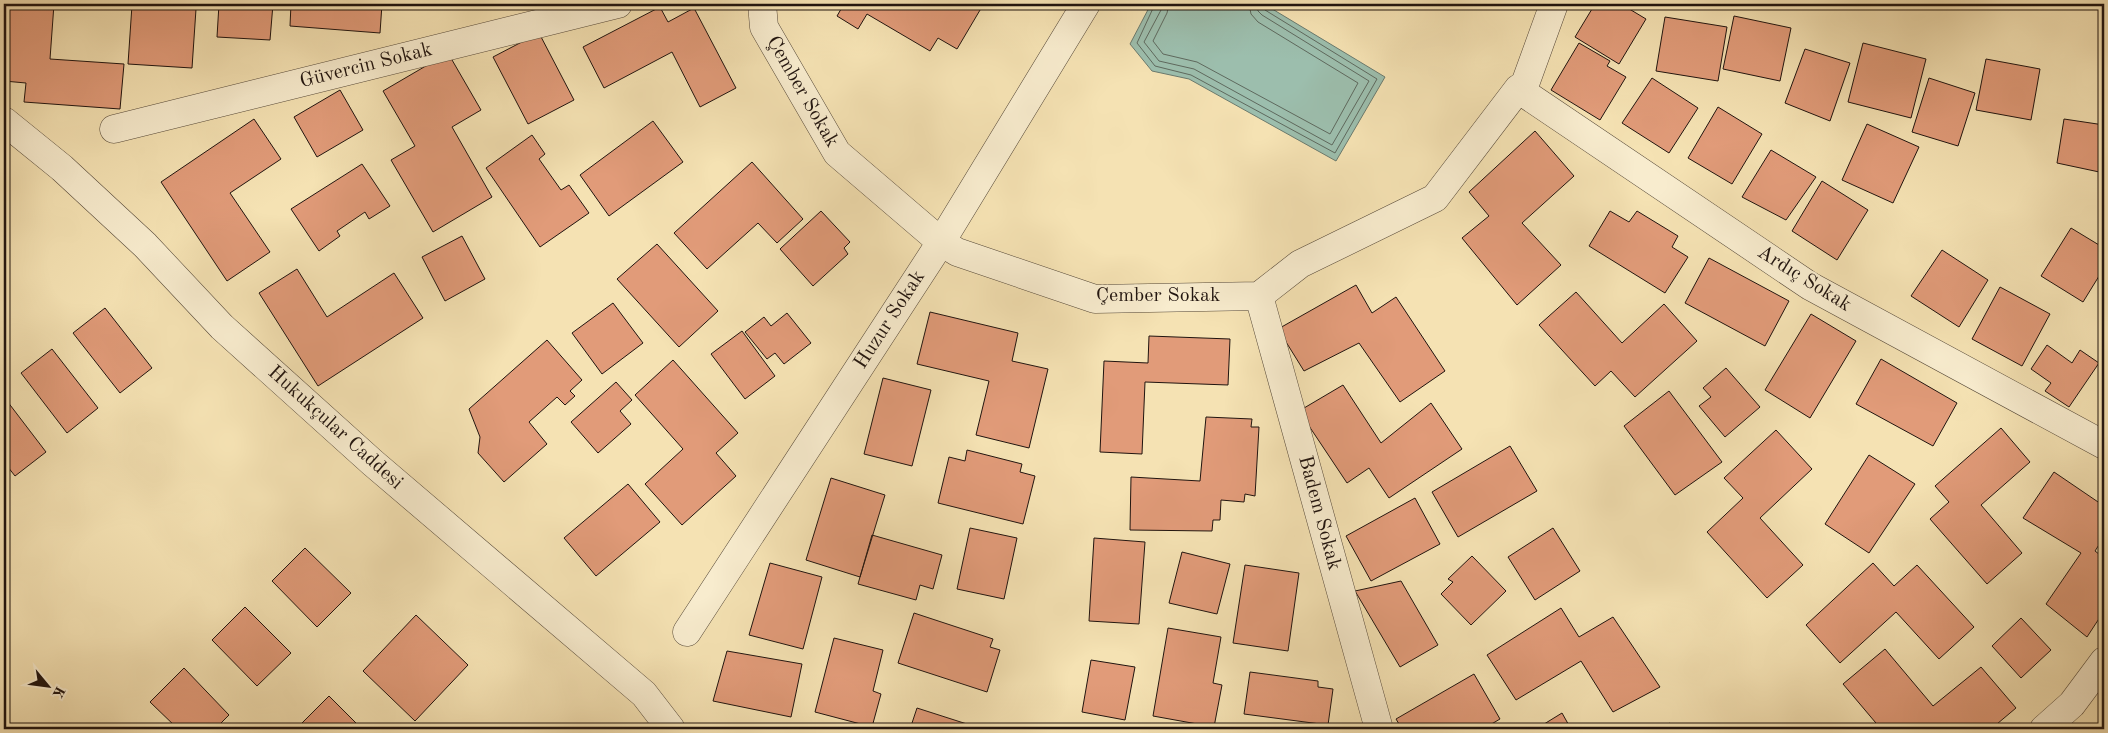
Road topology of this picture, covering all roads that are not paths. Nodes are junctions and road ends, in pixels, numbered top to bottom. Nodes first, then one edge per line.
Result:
1 (618, 4) edge
2 (762, 4) edge
3 (1086, 4) edge
4 (1554, 4) edge
5 (1518, 89) junction
6 (4, 120) edge
7 (114, 129) dead end
8 (941, 242) junction
9 (1259, 296) junction
10 (2104, 445) edge
11 (687, 632) dead end
12 (2104, 661) edge
13 (671, 729) edge
14 (1379, 729) edge
15 (2044, 729) edge

1 - 7 street, Güvercin Sokak
2 - 8 street, Çember Sokak
3 - 8 street, Huzur Sokak
4 - 5 street
5 - 9 street
5 - 10 street, Ardıç Sokak
6 - 13 street, Hukukçular Caddesi
8 - 9 street, Çember Sokak
8 - 11 street, Huzur Sokak
9 - 14 street, Badem Sokak
12 - 15 street

